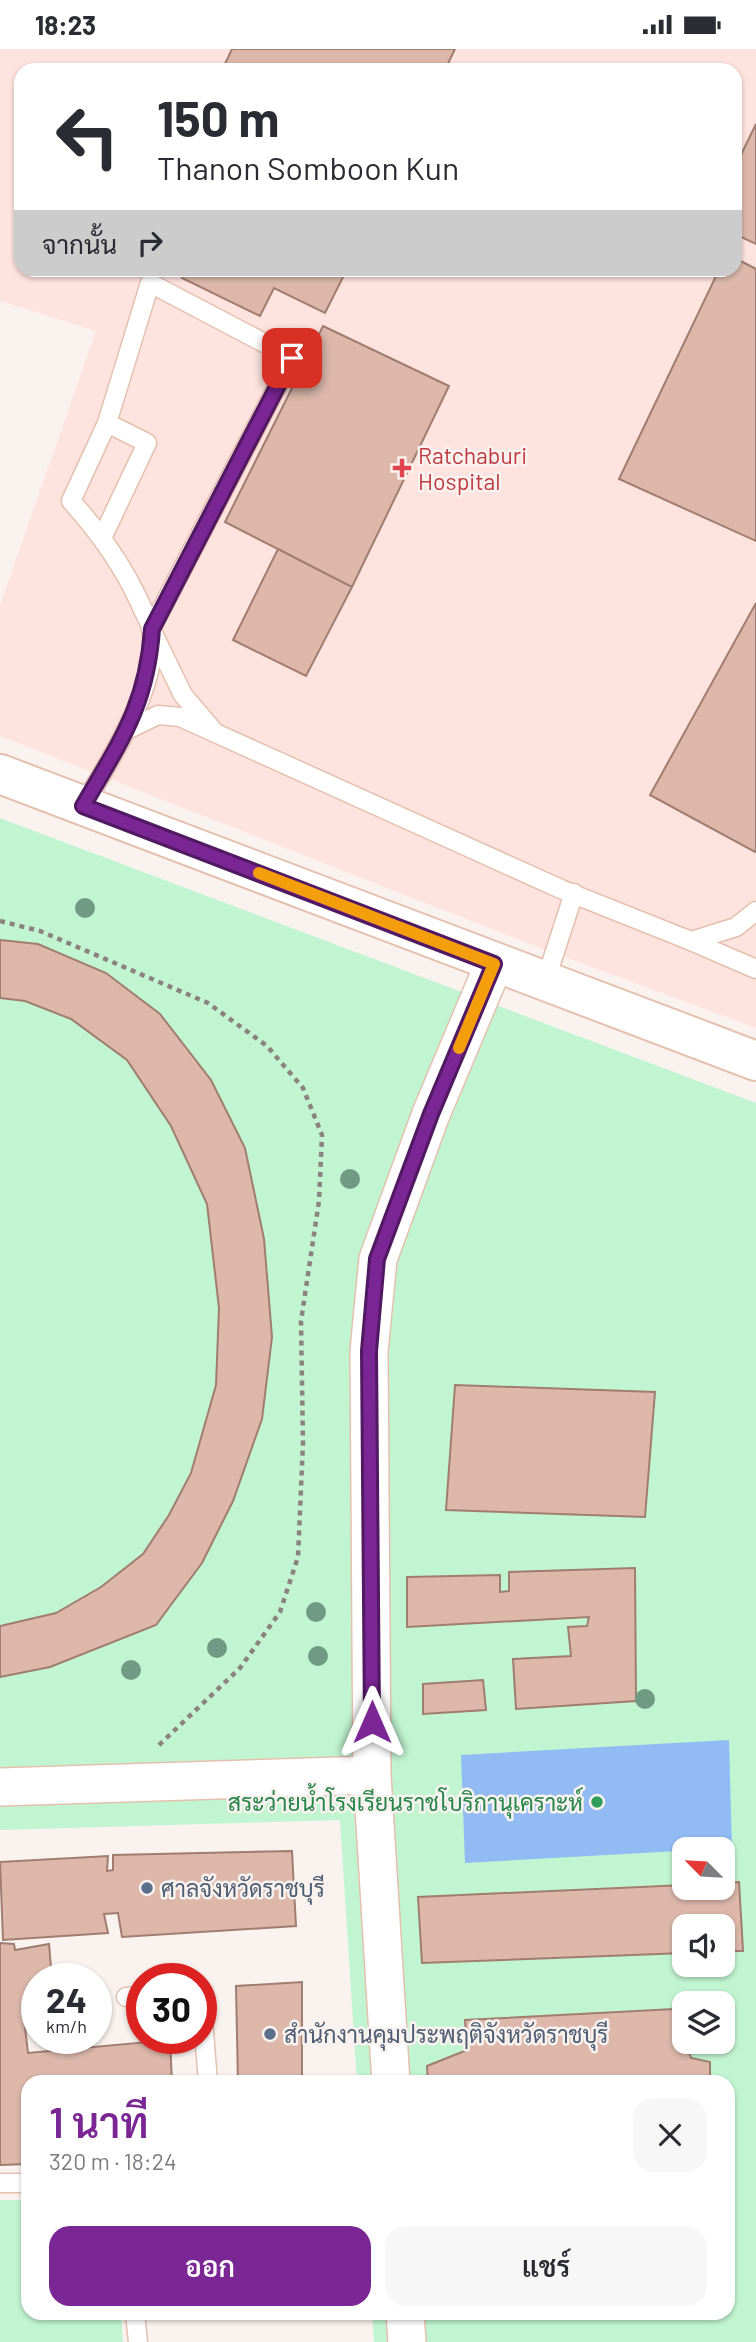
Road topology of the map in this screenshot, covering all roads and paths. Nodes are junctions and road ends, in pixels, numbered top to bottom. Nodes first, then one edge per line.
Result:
1 (107, 423) junction
2 (103, 535) junction
3 (152, 629) junction
4 (127, 730) junction
5 (215, 733) junction
6 (0, 774) edge
7 (83, 806) junction
8 (574, 893) junction
9 (756, 911) edge
10 (0, 921) edge
11 (691, 941) junction
12 (494, 964) junction
13 (756, 969) edge
14 (545, 982) junction
15 (756, 1061) edge
16 (372, 1775) junction
17 (119, 1783) junction
18 (0, 1787) edge
19 (206, 2054) edge
20 (207, 2075) edge
21 (391, 2075) edge
22 (0, 2183) edge
23 (21, 2183) edge
24 (136, 2320) edge
25 (405, 2320) edge
26 (138, 2342) edge
27 (407, 2342) edge

1 - 2 lane
1 - 2 lane
1 - 3 lane
2 - 3 lane
3 - 4 lane
3 - 5 lane
4 - 5 lane
4 - 7 lane
5 - 8 lane
6 - 7 street
7 - 12 street
8 - 11 lane
8 - 14 lane
9 - 11 lane
10 - 17 path
11 - 13 lane
12 - 14 street
12 - 16 street
14 - 15 street
16 - 17 street
16 - 21 street
17 - 18 street
19 - 20 lane
22 - 23 lane
24 - 26 lane
25 - 27 street

